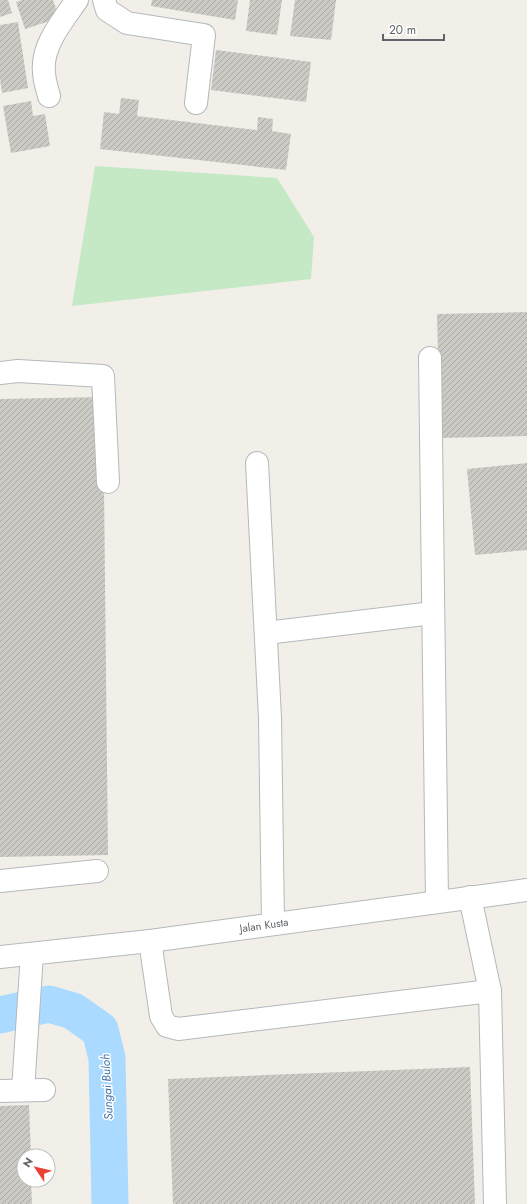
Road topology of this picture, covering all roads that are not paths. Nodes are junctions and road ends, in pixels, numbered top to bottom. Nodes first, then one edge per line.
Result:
1 (77, 0) edge
2 (104, 0) edge
3 (49, 96) dead end
4 (196, 103) dead end
5 (430, 358) dead end
6 (0, 373) edge
7 (257, 463) dead end
8 (108, 482) dead end
9 (433, 614) junction
10 (266, 633) junction
11 (97, 871) dead end
12 (0, 881) edge
13 (527, 890) edge
14 (470, 897) junction
15 (437, 901) junction
16 (273, 923) junction
17 (150, 941) junction
18 (32, 954) junction
19 (0, 957) edge
20 (490, 991) junction
21 (23, 1090) junction
22 (44, 1090) dead end
23 (0, 1091) edge
24 (495, 1204) edge

1 - 3 street
2 - 4 street
5 - 9 street
6 - 8 street
7 - 10 street
9 - 10 street
9 - 15 street
10 - 16 street
11 - 12 street
13 - 14 street, Jalan Kusta
14 - 15 street, Jalan Kusta
14 - 20 street
15 - 16 street, Jalan Kusta
16 - 17 street, Jalan Kusta
17 - 18 street, Jalan Kusta
17 - 20 street
18 - 19 street, Jalan Kusta
18 - 21 street
20 - 24 street
21 - 22 street
21 - 23 street

